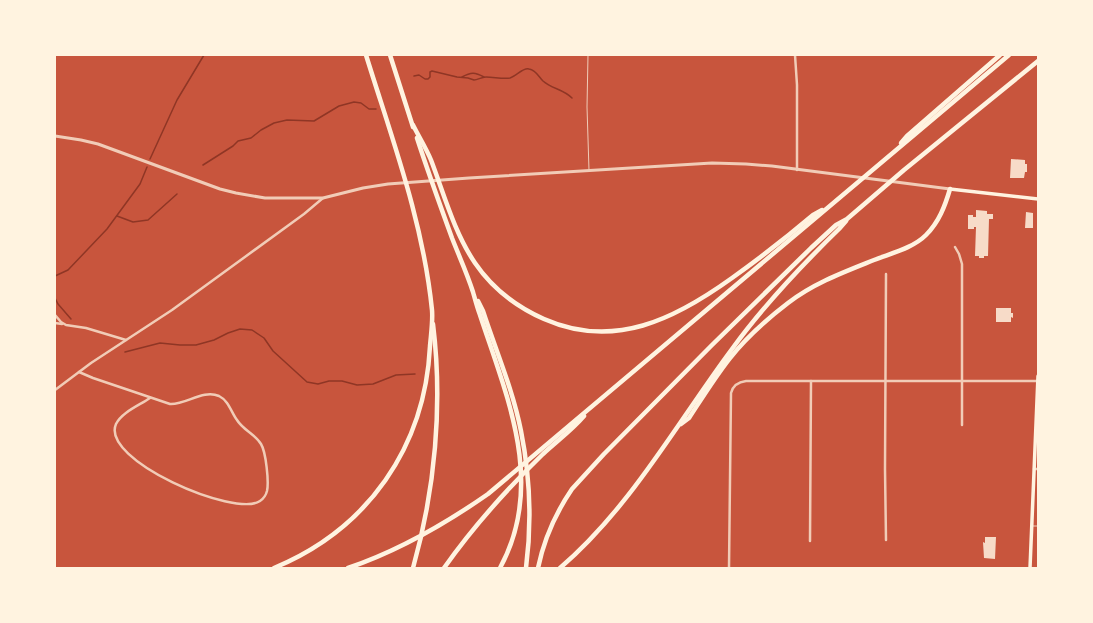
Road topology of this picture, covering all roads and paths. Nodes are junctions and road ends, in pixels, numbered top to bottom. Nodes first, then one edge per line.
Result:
1 (366, 55) edge
2 (390, 55) edge
3 (588, 55) edge
4 (795, 55) edge
5 (1000, 55) edge
6 (1009, 55) edge
7 (1038, 61) edge
8 (413, 125) junction
9 (55, 136) edge
10 (893, 153) junction
11 (589, 170) junction
12 (797, 170) junction
13 (950, 189) junction
14 (323, 198) junction
15 (1038, 199) edge
16 (831, 205) junction
17 (847, 219) junction
18 (955, 247) dead end
19 (886, 274) dead end
20 (473, 291) junction
21 (432, 311) junction
22 (55, 315) edge
23 (55, 323) edge
24 (63, 324) junction
25 (126, 340) junction
26 (79, 372) junction
27 (1038, 376) edge
28 (811, 381) junction
29 (886, 381) junction
30 (961, 381) junction
31 (1038, 381) edge
32 (55, 390) edge
33 (150, 398) junction
34 (601, 399) junction
35 (962, 426) dead end
36 (677, 427) junction
37 (1036, 469) edge
38 (1032, 526) junction
39 (1038, 526) edge
40 (886, 540) dead end
41 (810, 541) dead end
42 (274, 568) edge
43 (348, 568) edge
44 (413, 568) edge
45 (444, 568) edge
46 (500, 568) edge
47 (526, 568) edge
48 (538, 568) edge
49 (560, 568) edge
50 (730, 568) edge
51 (1030, 568) edge

1 - 21 highway
2 - 8 highway
3 - 11 lane
4 - 12 street
5 - 10 highway
6 - 10 highway
7 - 17 highway
8 - 16 highway
8 - 20 highway
9 - 14 street
10 - 16 highway
11 - 12 street
11 - 14 street
12 - 13 street
13 - 15 main road
13 - 36 highway
14 - 25 street
16 - 34 highway
17 - 36 highway
17 - 48 highway
18 - 30 street
19 - 29 street
20 - 46 highway
20 - 47 highway
21 - 42 highway
21 - 44 highway
22 - 24 street
23 - 24 street
24 - 25 street
25 - 26 street
26 - 32 street
26 - 33 street
27 - 31 main road
28 - 29 street
28 - 41 street
28 - 50 street
29 - 30 street
29 - 40 street
30 - 31 street
30 - 35 street
31 - 37 main road
33 - 33 street
34 - 43 highway
34 - 45 highway
36 - 49 highway
37 - 38 main road
38 - 39 lane
38 - 51 main road

